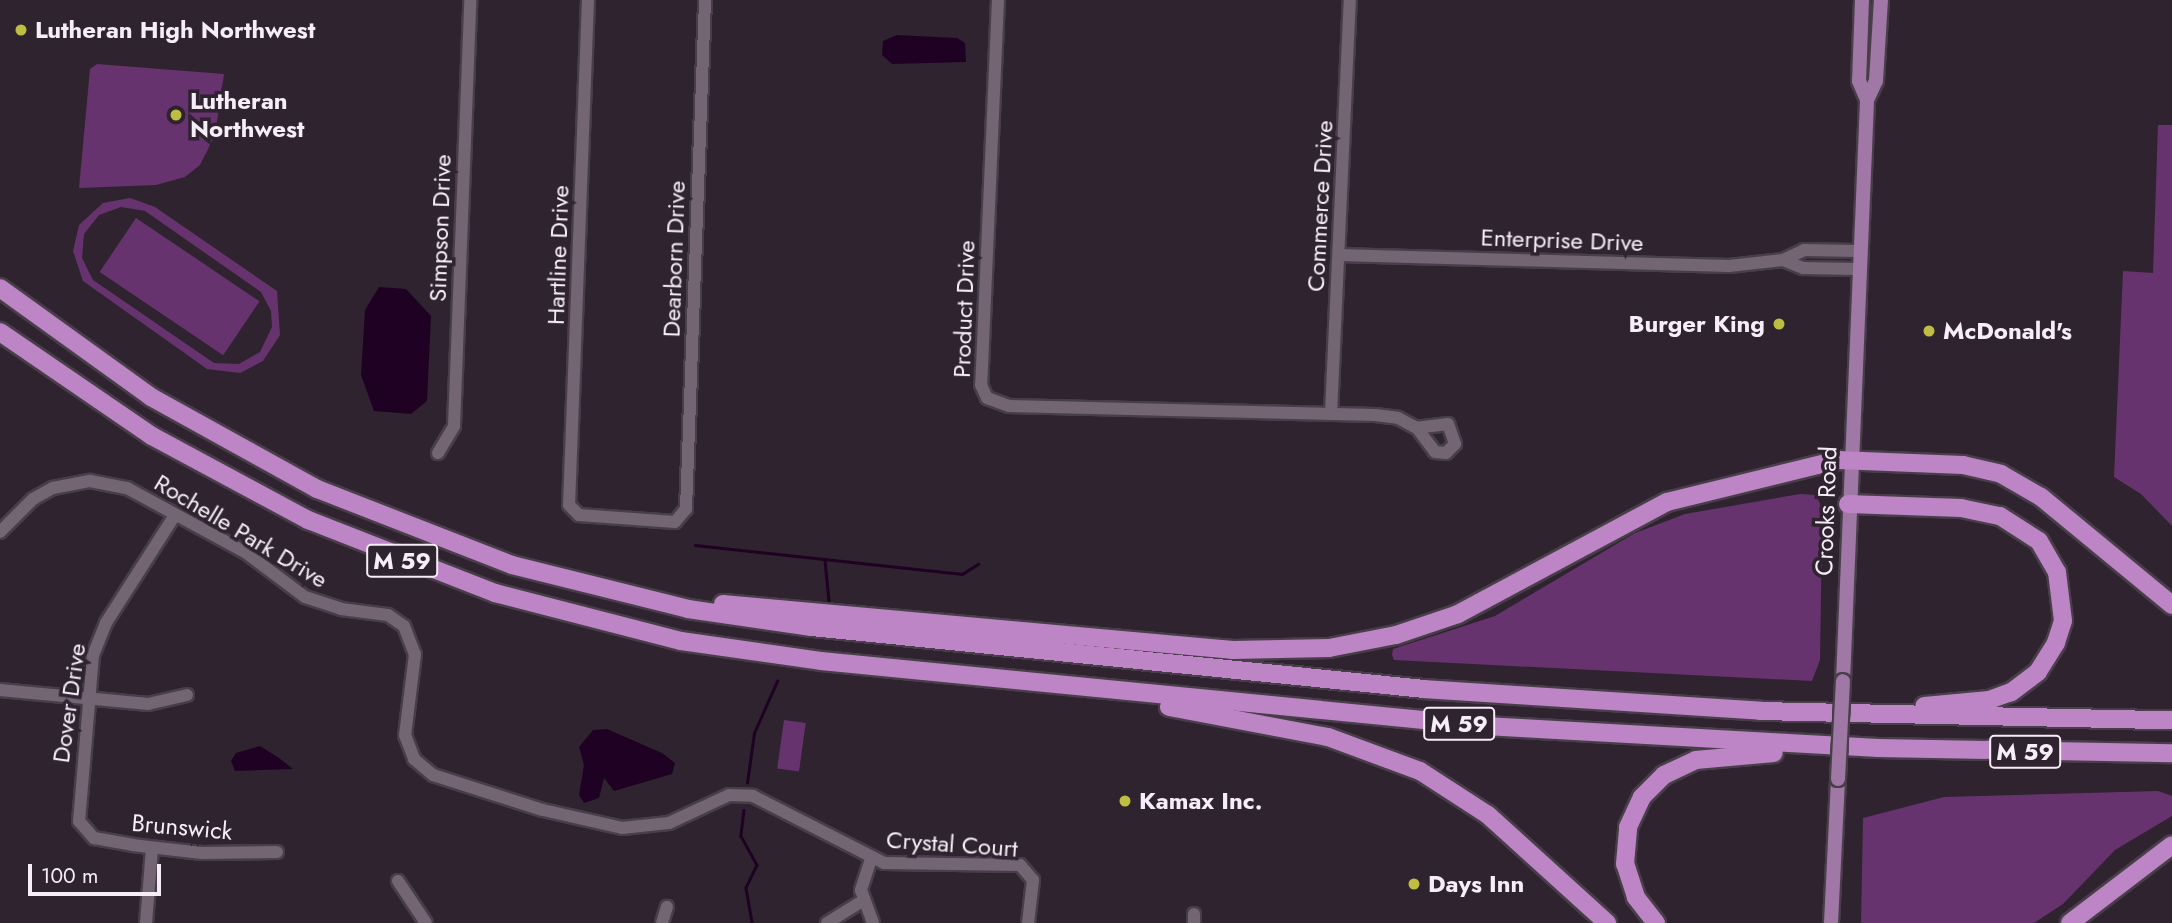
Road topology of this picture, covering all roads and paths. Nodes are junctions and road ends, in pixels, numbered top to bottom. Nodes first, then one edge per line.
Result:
1 (470, 0) edge
2 (588, 0) edge
3 (705, 0) edge
4 (998, 0) edge
5 (1350, 0) edge
6 (1862, 0) edge
7 (1881, 0) edge
8 (1867, 100) junction
9 (1859, 251) junction
10 (1339, 255) junction
11 (1783, 260) junction
12 (1858, 269) junction
13 (0, 288) edge
14 (0, 332) edge
15 (1331, 414) junction
16 (1417, 428) dead end
17 (438, 453) dead end
18 (1850, 461) junction
19 (1848, 504) junction
20 (175, 515) junction
21 (682, 519) joint
22 (0, 532) edge
23 (606, 591) junction
24 (2172, 606) edge
25 (1042, 683) junction
26 (0, 690) edge
27 (187, 695) dead end
28 (88, 698) junction
29 (1817, 713) junction
30 (2172, 720) edge
31 (1878, 748) junction
32 (2172, 753) edge
33 (85, 833) joint
34 (2172, 845) edge
35 (152, 848) junction
36 (277, 852) dead end
37 (871, 859) junction
38 (398, 881) dead end
39 (864, 900) junction
40 (667, 907) dead end
41 (424, 922) edge
42 (146, 923) edge
43 (662, 923) edge
44 (827, 923) edge
45 (873, 923) edge
46 (1028, 923) edge
47 (1607, 923) edge
48 (1656, 923) edge
49 (1831, 923) edge
50 (2070, 923) edge

1 - 17 street, Simpson Drive
2 - 21 street, Hartline Drive
3 - 21 street, Dearborn Drive
4 - 15 street, Product Drive
5 - 10 street, Commerce Drive
6 - 8 main road, Crooks Road
7 - 8 main road, Crooks Road
8 - 9 main road, Crooks Road
9 - 11 street, Enterprise Drive
9 - 12 main road, Crooks Road
10 - 11 street, Enterprise Drive
10 - 15 street, Commerce Drive
11 - 12 street, Enterprise Drive
12 - 18 main road, Crooks Road
13 - 23 highway, M 59
14 - 25 highway, M 59
15 - 16 street, Product Drive
18 - 19 main road, Crooks Road
18 - 23 highway
18 - 24 highway
19 - 29 highway
19 - 49 main road, Crooks Road, bridge
20 - 22 street, Rochelle Park Drive
20 - 28 street, Dover Drive
20 - 37 street, Rochelle Park Drive
23 - 29 highway, M 59
25 - 31 highway, M 59
25 - 47 highway
26 - 28 street
27 - 28 street
28 - 33 street, Dover Drive
29 - 30 highway, M 59
31 - 32 highway, M 59
31 - 48 highway
33 - 35 street, Brunswick
34 - 50 highway
35 - 36 street, Brunswick
35 - 42 street
37 - 39 street
37 - 46 street, Crystal Court
38 - 41 street
39 - 44 street
39 - 45 street
40 - 43 street

